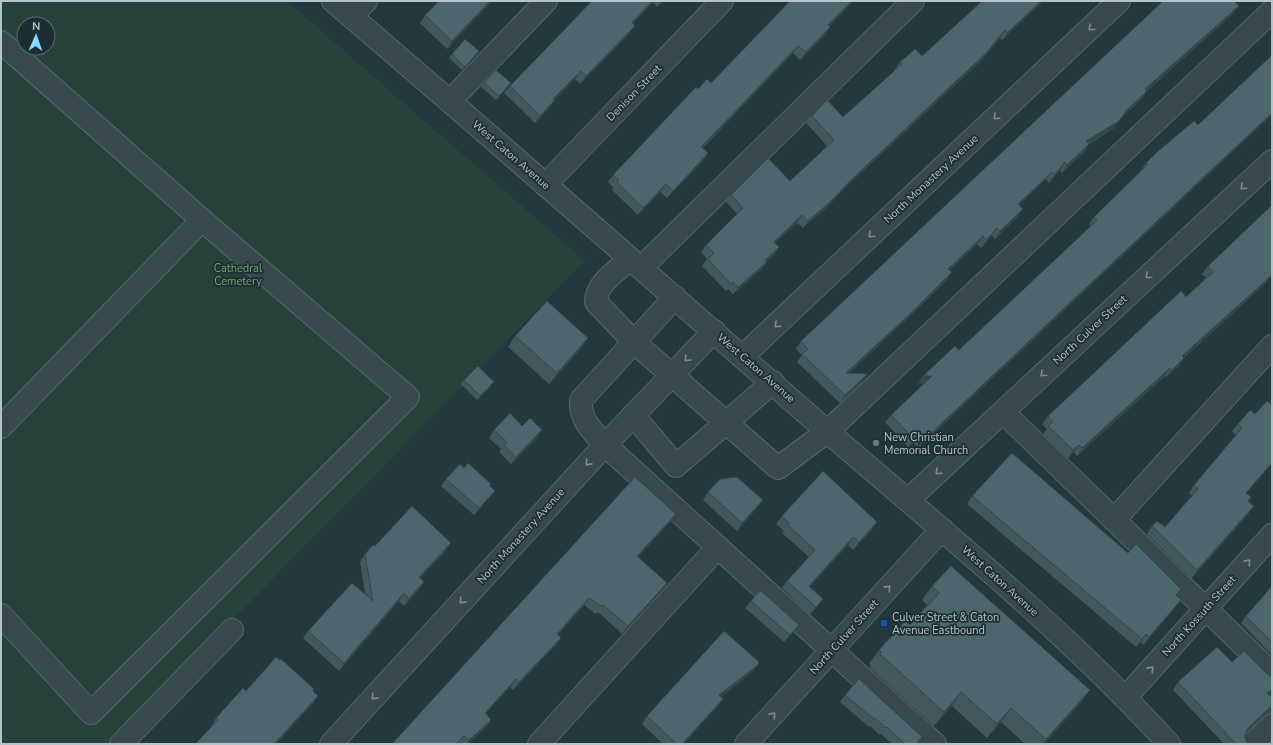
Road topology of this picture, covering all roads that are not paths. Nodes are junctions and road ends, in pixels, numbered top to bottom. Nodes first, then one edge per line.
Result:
1 (333, 1) edge
2 (366, 1) edge
3 (546, 1) edge
4 (722, 1) edge
5 (913, 1) edge
6 (1119, 1) edge
7 (1262, 1) edge
8 (1272, 11) edge
9 (351, 16) junction
10 (1, 42) edge
11 (450, 101) junction
12 (1272, 161) edge
13 (545, 185) junction
14 (202, 220) junction
15 (635, 264) junction
16 (675, 298) junction
17 (714, 331) junction
18 (634, 342) junction
19 (1272, 346) edge
20 (743, 356) junction
21 (672, 374) junction
22 (773, 382) junction
23 (1002, 412) junction
24 (633, 415) junction
25 (725, 423) junction
26 (1, 427) edge
27 (828, 431) junction
28 (605, 445) junction
29 (908, 500) junction
30 (1114, 520) junction
31 (942, 529) junction
32 (1272, 535) edge
33 (718, 547) junction
34 (1205, 609) junction
35 (1, 615) edge
36 (232, 630) dead end
37 (832, 650) junction
38 (1272, 674) edge
39 (1125, 698) junction
40 (1272, 725) edge
41 (1158, 740) edge
42 (121, 744) edge
43 (331, 744) edge
44 (539, 744) edge
45 (746, 744) edge
46 (935, 744) edge
47 (1252, 744) edge

1 - 9 street, West Caton Avenue
2 - 9 street
3 - 11 street
4 - 13 street, Denison Street
5 - 15 street
6 -> 20 street, North Monastery Avenue
7 - 8 street
8 - 27 street
9 - 11 street, West Caton Avenue
10 - 14 street
11 - 13 street, West Caton Avenue
12 -> 23 street, North Culver Street
13 - 15 street, West Caton Avenue
14 - 26 street
14 - 35 street
15 - 16 street, West Caton Avenue
15 - 18 street
16 - 17 street, West Caton Avenue
16 - 18 street
17 - 20 street, West Caton Avenue
17 -> 21 street, North Monastery Avenue
18 - 21 street
18 - 28 street
19 - 30 street
20 - 22 street, West Caton Avenue
21 - 24 street, North Monastery Avenue
21 - 25 street
22 - 25 street
22 - 27 street, West Caton Avenue
23 -> 29 street, North Culver Street
23 - 30 street
24 - 25 street
24 - 28 street, North Monastery Avenue
25 - 27 street
27 - 29 street, West Caton Avenue
28 - 33 street
28 -> 43 street, North Monastery Avenue
29 - 31 street, West Caton Avenue
30 - 34 street
37 -> 31 street, North Culver Street
31 - 39 street, West Caton Avenue
34 -> 32 street, North Kossuth Street
33 - 37 street
33 - 44 street
34 - 38 street
39 -> 34 street, North Kossuth Street
36 - 42 street
45 -> 37 street, North Culver Street
37 - 46 street
39 - 41 street, West Caton Avenue
40 - 47 street

